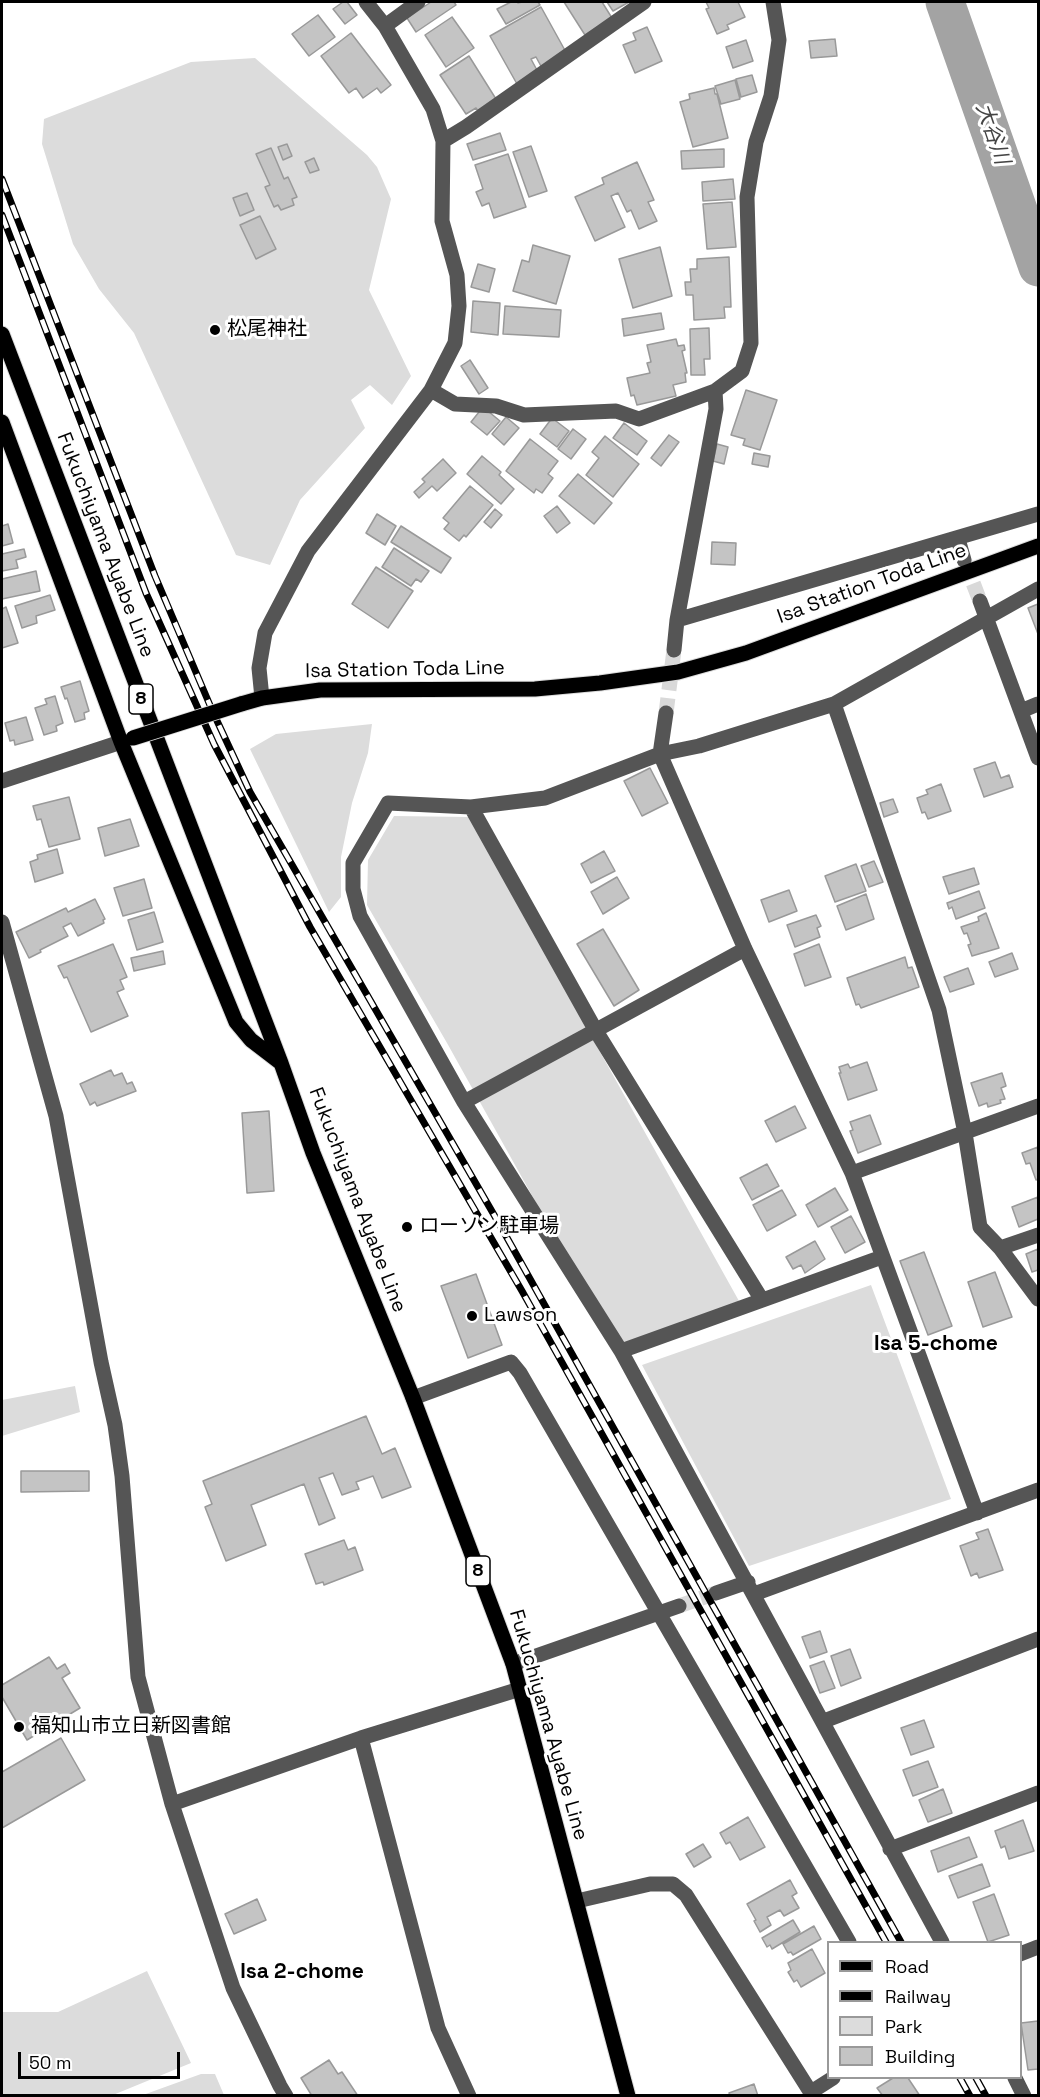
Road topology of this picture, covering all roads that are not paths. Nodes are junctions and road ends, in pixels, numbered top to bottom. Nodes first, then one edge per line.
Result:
1 (366, 2) edge
2 (418, 2) edge
3 (644, 2) edge
4 (773, 2) edge
5 (385, 26) junction
6 (443, 141) junction
7 (2, 334) edge
8 (8, 350) junction
9 (2, 371) edge
10 (431, 390) junction
11 (715, 391) junction
12 (2, 422) edge
13 (1038, 514) edge
14 (958, 539) junction
15 (1038, 546) edge
16 (964, 560) tunnel mouth
17 (1038, 589) edge
18 (980, 601) tunnel mouth
19 (986, 618) junction
20 (677, 620) junction
21 (674, 650) tunnel mouth
22 (262, 698) junction
23 (834, 704) junction
24 (1038, 704) edge
25 (1021, 711) junction
26 (666, 713) tunnel mouth
27 (127, 740) junction
28 (660, 754) junction
29 (1038, 758) edge
30 (2, 782) edge
31 (471, 807) junction
32 (2, 922) edge
33 (745, 949) junction
34 (596, 1031) junction
35 (281, 1063) junction
36 (464, 1102) junction
37 (1038, 1106) edge
38 (965, 1133) junction
39 (852, 1173) junction
40 (1038, 1235) edge
41 (1000, 1248) junction
42 (882, 1257) junction
43 (1038, 1299) edge
44 (762, 1300) junction
45 (621, 1351) junction
46 (413, 1398) junction
47 (1038, 1490) edge
48 (977, 1513) junction
49 (751, 1588) junction
50 (716, 1593) tunnel mouth
51 (679, 1606) tunnel mouth
52 (659, 1615) junction
53 (1038, 1639) edge
54 (513, 1664) junction
55 (520, 1689) junction
56 (824, 1721) junction
57 (361, 1738) junction
58 (1038, 1793) edge
59 (172, 1804) junction
60 (890, 1849) junction
61 (577, 1901) junction
62 (848, 1941) edge
63 (941, 1941) edge
64 (1038, 1947) edge
65 (1022, 1953) edge
66 (832, 2079) edge
67 (1016, 2079) edge
68 (812, 2094) edge
69 (286, 2096) edge
70 (469, 2096) edge
71 (628, 2096) edge
72 (1024, 2096) edge

1 - 5 street
2 - 5 street
3 - 6 street
4 - 11 street
5 - 6 street
6 - 10 street
7 - 8 main road, Fukuchiyama Ayabe Line / 8
8 - 9 main road
8 - 35 main road, Fukuchiyama Ayabe Line / 8
10 - 11 street
10 - 22 street
11 - 20 street
12 - 27 main road
13 - 14 street
14 - 16 street
14 - 20 street
15 - 22 main road, Isa Station Toda Line
17 - 19 street
18 - 19 street
19 - 23 street
19 - 25 street
20 - 21 street
22 - 27 main road, Isa Station Toda Line, bridge
23 - 28 street
23 - 38 street
24 - 25 street
25 - 29 street
26 - 28 street
27 - 30 street
27 - 35 main road
28 - 31 street
28 - 33 street
31 - 34 street
31 - 36 street
32 - 59 street
33 - 34 street
33 - 39 street
34 - 36 street
34 - 44 street
35 - 46 main road, Fukuchiyama Ayabe Line / 8
36 - 45 street
37 - 38 street
38 - 39 street
38 - 41 street
39 - 42 street
40 - 41 street
41 - 43 street
42 - 44 street
42 - 48 street
44 - 45 street
45 - 49 street
46 - 52 street
46 - 54 main road, Fukuchiyama Ayabe Line / 8
47 - 48 street
48 - 49 street
49 - 50 street
49 - 56 street
51 - 52 street
52 - 54 street
52 - 62 street
53 - 56 street
54 - 55 main road, Fukuchiyama Ayabe Line / 8
55 - 57 street
55 - 61 main road, Fukuchiyama Ayabe Line / 8
56 - 60 street
57 - 59 street
57 - 70 street
58 - 60 street
59 - 69 street
60 - 63 street
61 - 68 street
61 - 71 main road, Fukuchiyama Ayabe Line / 8
64 - 65 street
66 - 68 street
67 - 72 street

